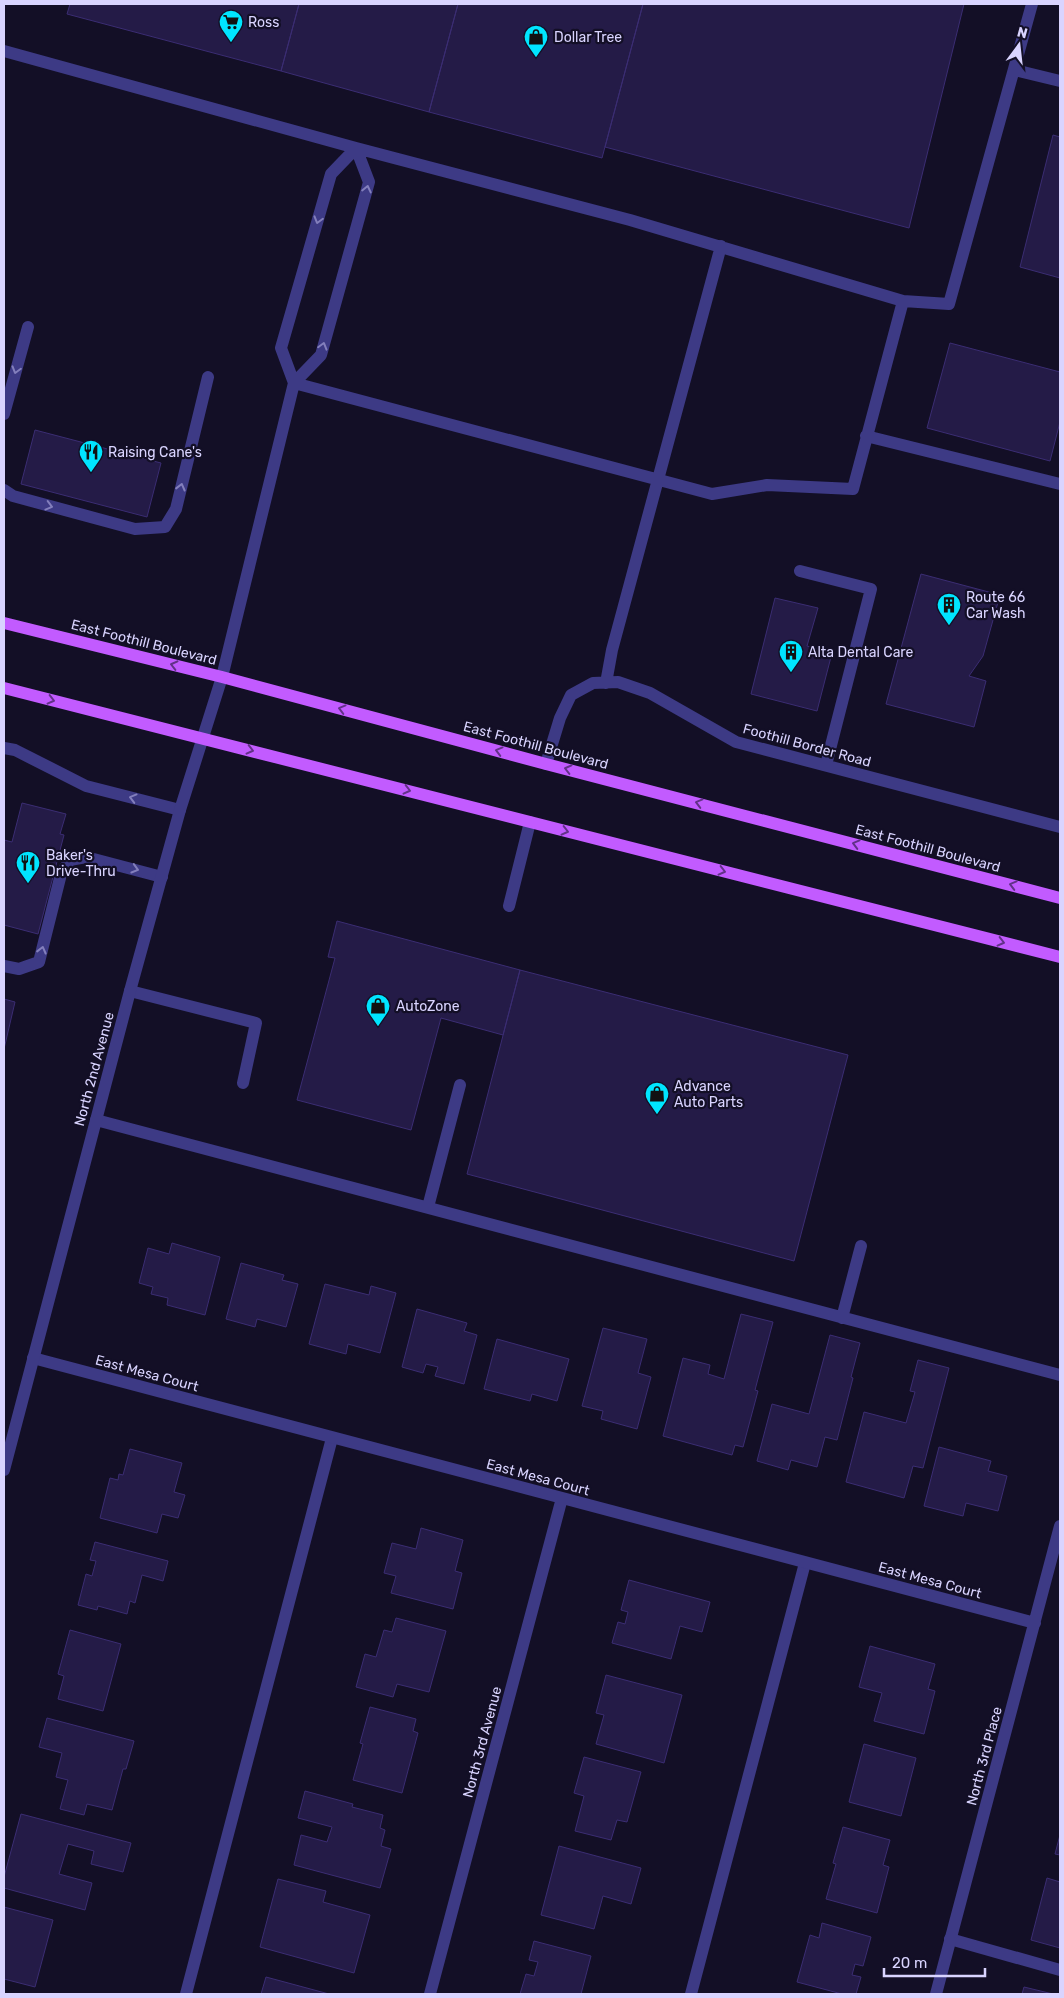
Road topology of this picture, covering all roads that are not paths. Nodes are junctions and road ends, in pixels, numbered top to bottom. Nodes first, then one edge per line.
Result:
1 (1032, 4) edge
2 (4, 51) edge
3 (1015, 70) junction
4 (1060, 81) edge
5 (356, 148) junction
6 (720, 246) junction
7 (903, 301) junction
8 (28, 327) dead end
9 (208, 377) dead end
10 (294, 383) junction
11 (4, 414) edge
12 (866, 436) junction
13 (657, 480) junction
14 (1060, 484) edge
15 (4, 490) edge
16 (800, 571) dead end
17 (4, 623) edge
18 (222, 677) junction
19 (606, 683) junction
20 (4, 688) edge
21 (203, 739) junction
22 (4, 748) edge
23 (546, 764) junction
24 (826, 766) junction
25 (180, 810) junction
26 (530, 822) junction
27 (1060, 827) edge
28 (162, 877) junction
29 (1060, 898) edge
30 (509, 906) dead end
31 (1060, 957) edge
32 (4, 966) edge
33 (130, 991) junction
34 (243, 1083) dead end
35 (460, 1085) dead end
36 (96, 1120) junction
37 (428, 1207) junction
38 (861, 1246) dead end
39 (842, 1318) junction
40 (33, 1358) junction
41 (1060, 1376) edge
42 (332, 1438) junction
43 (4, 1470) edge
44 (562, 1498) junction
45 (1060, 1526) edge
46 (805, 1563) junction
47 (1035, 1623) junction
48 (950, 1939) junction
49 (1060, 1970) edge
50 (186, 1994) edge
51 (430, 1994) edge
52 (691, 1994) edge
53 (936, 1994) edge

1 - 3 street
2 - 5 street
3 - 4 street
3 - 7 street
5 - 6 street
5 -> 10 street
10 -> 5 street
6 - 7 street
6 - 13 street
7 - 12 street
8 -> 11 street
15 -> 9 street
10 - 13 street
10 - 18 street, North 2nd Avenue
12 - 13 street
12 - 14 street
13 - 19 street
16 - 24 street
18 -> 17 main road, East Foothill Boulevard
18 - 21 street, North 2nd Avenue
23 -> 18 main road, East Foothill Boulevard
19 - 23 street, Foothill Border Road
19 - 24 street, Foothill Border Road
20 -> 21 main road
21 - 25 street, North 2nd Avenue
21 -> 26 main road
25 -> 22 street
29 -> 23 main road, East Foothill Boulevard
24 - 27 street, Foothill Border Road
25 - 28 street, North 2nd Avenue
26 - 30 street
26 -> 31 main road
32 -> 28 street
28 - 33 street, North 2nd Avenue
33 - 34 street
33 - 36 street, North 2nd Avenue
35 - 37 street
36 - 37 street
36 - 40 street, North 2nd Avenue
37 - 39 street
38 - 39 street
39 - 41 street
40 - 42 street, East Mesa Court
40 - 43 street, North 2nd Avenue
42 - 44 street, East Mesa Court
42 - 50 street
44 - 46 street, East Mesa Court
44 - 51 street, North 3rd Avenue
45 - 47 street, North 3rd Place
46 - 47 street, East Mesa Court
46 - 52 street
47 - 48 street, North 3rd Place
48 - 49 street
48 - 53 street, North 3rd Place

